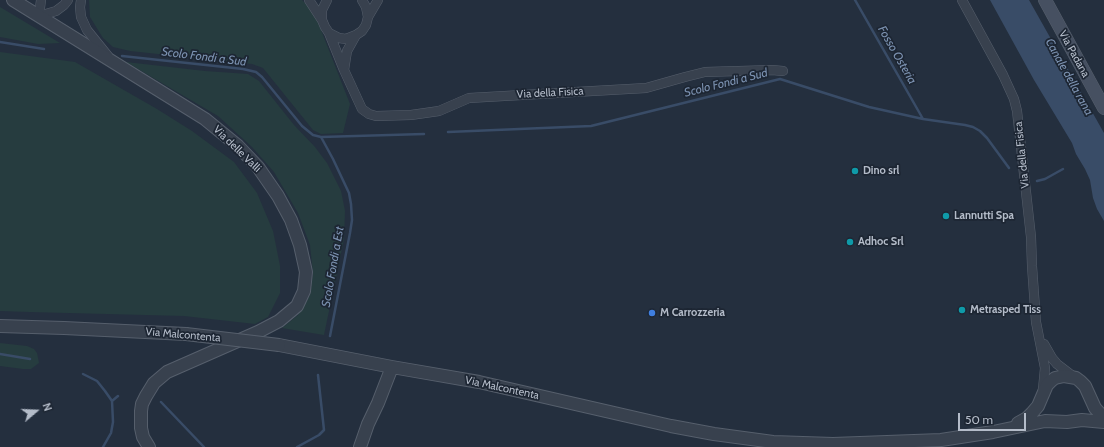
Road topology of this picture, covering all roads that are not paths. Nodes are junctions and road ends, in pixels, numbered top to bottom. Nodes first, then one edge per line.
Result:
1 (13, 0) edge
2 (41, 0) edge
3 (68, 0) edge
4 (81, 0) edge
5 (310, 0) edge
6 (327, 0) edge
7 (362, 0) edge
8 (378, 0) edge
9 (962, 0) edge
10 (1045, 0) edge
11 (39, 16) junction
12 (368, 18) junction
13 (322, 20) junction
14 (329, 33) junction
15 (356, 35) junction
16 (111, 61) junction
17 (344, 70) junction
18 (783, 70) dead end
19 (1104, 108) edge
20 (1036, 322) junction
21 (0, 326) edge
22 (392, 367) junction
23 (1076, 378) junction
24 (1087, 391) junction
25 (1042, 395) junction
26 (1104, 418) edge
27 (1074, 420) junction
28 (1060, 421) junction
29 (1104, 422) edge
30 (1002, 430) junction
31 (149, 447) edge
32 (360, 447) edge

1 - 11 street, Via delle Valli
2 - 11 street
3 - 11 street
4 - 16 street
5 - 13 street, Via della Fisica
6 - 13 street
7 - 12 street
8 - 12 street
9 - 20 street, Via della Fisica
10 - 19 main road, Via Padana
11 - 16 street, Via delle Valli
12 - 15 street
13 - 14 street, Via della Fisica
14 - 15 street
14 - 17 street, Via della Fisica
15 - 17 street
16 - 31 street, Via delle Valli
17 - 18 street, Via della Fisica
20 - 23 street, Via della Fisica
20 - 25 street, Via della Fisica
21 - 22 street, Via Malcontenta, bridge
22 - 30 street, Via Malcontenta
22 - 32 street
23 - 24 street
23 - 25 street, Via Malcontenta
24 - 26 street
24 - 27 street
25 - 28 street
25 - 30 street, Via Malcontenta
27 - 28 street, Via Malcontenta
27 - 29 street, Via Malcontenta
28 - 30 street, Via Malcontenta

